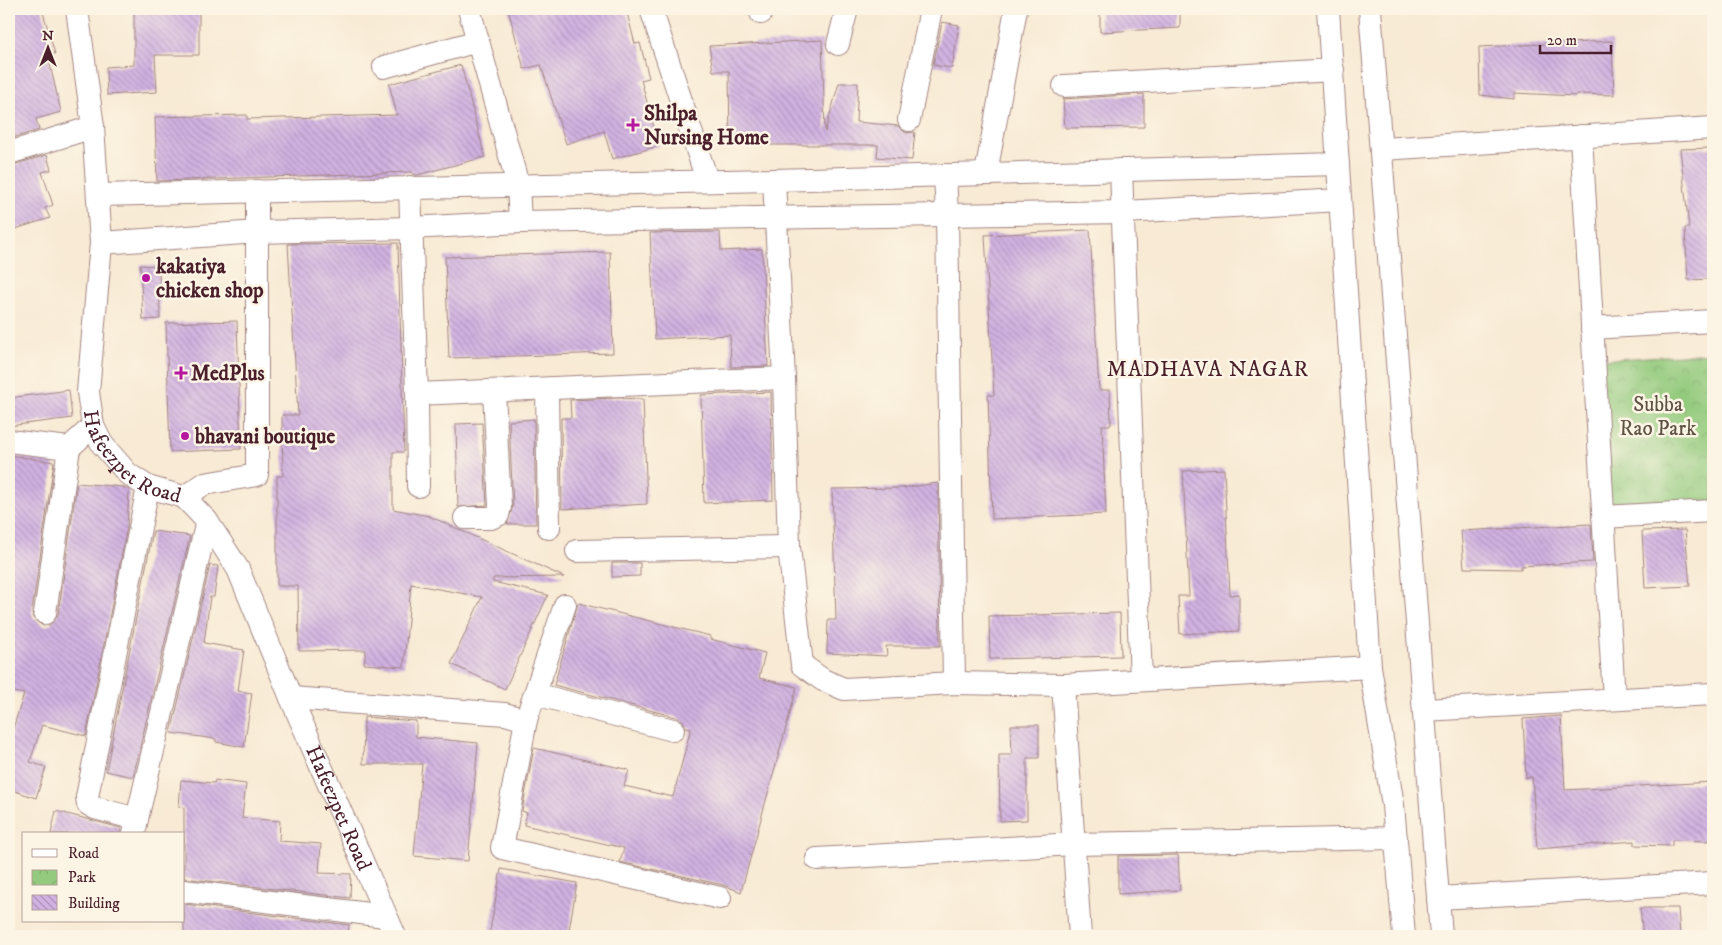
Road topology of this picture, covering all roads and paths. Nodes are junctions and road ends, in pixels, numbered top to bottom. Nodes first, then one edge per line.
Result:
1 (77, 9) edge
2 (469, 9) edge
3 (650, 9) edge
4 (847, 9) edge
5 (932, 9) edge
6 (1016, 9) edge
7 (1328, 9) edge
8 (1370, 9) edge
9 (478, 42) junction
10 (838, 44) dead end
11 (384, 68) dead end
12 (1334, 70) junction
13 (1064, 86) dead end
14 (908, 120) dead end
15 (93, 127) junction
16 (1713, 128) edge
17 (1581, 136) junction
18 (1383, 149) junction
19 (9, 154) edge
20 (1338, 164) junction
21 (1121, 170) junction
22 (986, 173) junction
23 (944, 175) junction
24 (707, 180) junction
25 (774, 180) junction
26 (518, 185) junction
27 (410, 187) junction
28 (257, 191) junction
29 (98, 195) junction
30 (1340, 200) junction
31 (1124, 212) junction
32 (947, 215) junction
33 (777, 218) junction
34 (520, 222) junction
35 (411, 228) junction
36 (258, 232) junction
37 (101, 242) junction
38 (1713, 321) edge
39 (1592, 328) junction
40 (784, 378) junction
41 (547, 389) junction
42 (494, 391) junction
43 (417, 394) junction
44 (93, 426) junction
45 (9, 441) edge
46 (69, 448) junction
47 (418, 486) dead end
48 (148, 488) junction
49 (184, 497) junction
50 (1713, 511) edge
51 (1603, 517) junction
52 (465, 518) dead end
53 (207, 521) junction
54 (550, 528) dead end
55 (789, 547) junction
56 (577, 550) dead end
57 (565, 605) dead end
58 (45, 613) dead end
59 (1370, 667) junction
60 (1140, 680) junction
61 (954, 683) junction
62 (1063, 685) junction
63 (535, 694) junction
64 (1713, 694) edge
65 (291, 698) junction
66 (1614, 699) junction
67 (1424, 710) junction
68 (526, 720) junction
69 (673, 730) dead end
70 (135, 826) edge
71 (1396, 838) junction
72 (1074, 844) junction
73 (817, 859) dead end
74 (1713, 883) edge
75 (185, 892) edge
76 (720, 898) dead end
77 (1438, 904) junction
78 (1402, 912) junction
79 (385, 916) junction
80 (395, 936) edge
81 (1080, 936) edge
82 (1404, 936) edge
83 (1441, 936) edge

1 - 15 street, Hafeezpet Road
2 - 9 street
3 - 24 street
4 - 10 street
5 - 14 street
6 - 22 street
7 - 12 street
8 - 18 street
9 - 11 street
9 - 26 street
12 - 13 street
12 - 20 street
15 - 19 street
15 - 29 street, Hafeezpet Road
16 - 17 street
17 - 18 street
17 - 39 street
18 - 67 street
20 - 21 street
20 - 30 street
21 - 22 street
21 - 31 street
22 - 23 street
23 - 25 street
23 - 32 street
24 - 25 street
24 - 26 street
25 - 33 street
26 - 27 street
26 - 34 street
27 - 28 street
27 - 35 street
28 - 29 street
28 - 36 street
29 - 37 street, Hafeezpet Road
30 - 31 street
30 - 59 street
31 - 32 street
31 - 60 street
32 - 33 street
32 - 61 street
33 - 34 street
33 - 40 street
34 - 35 street
35 - 36 street
35 - 43 street
36 - 37 street
36 - 49 street
37 - 44 street, Hafeezpet Road
38 - 39 street
39 - 51 street
40 - 41 street
40 - 55 street
41 - 42 street
41 - 54 street
42 - 43 street
42 - 52 street
43 - 47 street
44 - 46 street
44 - 48 street, Hafeezpet Road
45 - 46 street
46 - 58 street
48 - 49 street, Hafeezpet Road
48 - 70 street
49 - 53 street, Hafeezpet Road
50 - 51 street
51 - 66 street
53 - 65 street, Hafeezpet Road
53 - 70 street
55 - 56 street
55 - 61 street
57 - 63 street
59 - 60 street
59 - 71 street
60 - 62 street
61 - 62 street
62 - 72 street
63 - 68 street
63 - 69 street
64 - 66 street
65 - 68 street
65 - 79 street, Hafeezpet Road
66 - 67 street
67 - 77 street
68 - 76 street
71 - 72 street
71 - 78 street
72 - 73 street
72 - 81 street
74 - 77 street
75 - 79 street
77 - 78 street
77 - 83 street
78 - 82 street
79 - 80 street, Hafeezpet Road

